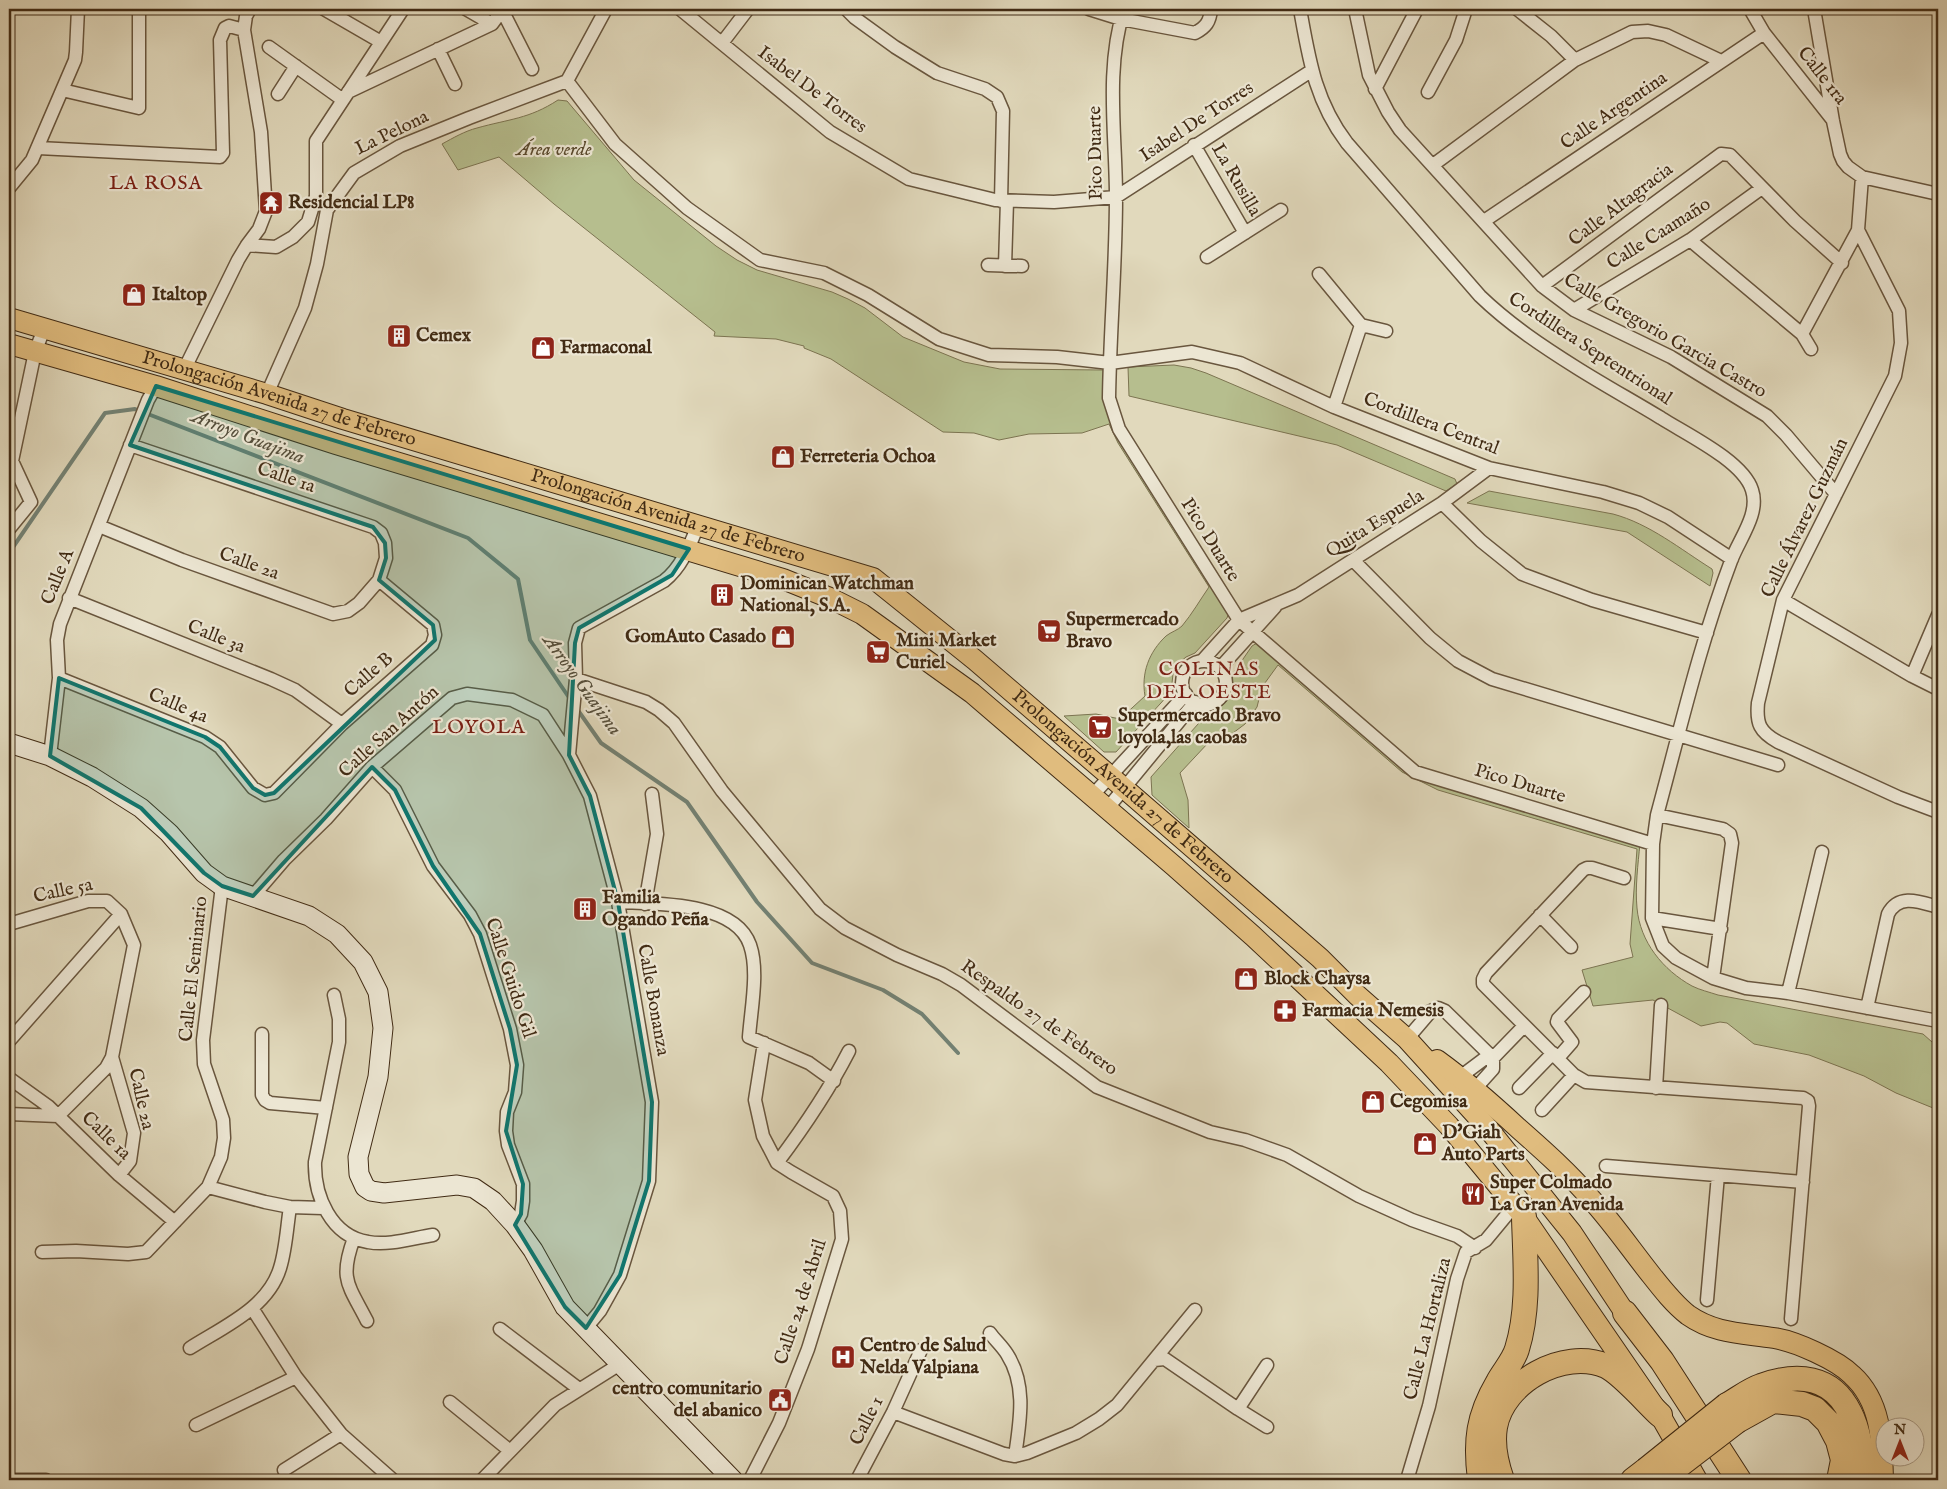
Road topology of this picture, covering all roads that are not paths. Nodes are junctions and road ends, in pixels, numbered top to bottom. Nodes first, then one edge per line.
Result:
1 (78, 9) edge
2 (139, 9) edge
3 (250, 9) edge
4 (324, 9) edge
5 (404, 9) edge
6 (466, 9) edge
7 (502, 9) edge
8 (606, 9) edge
9 (680, 9) edge
10 (748, 9) edge
11 (846, 9) edge
12 (1089, 9) edge
13 (1211, 9) edge
14 (1300, 9) edge
15 (1355, 9) edge
16 (1417, 9) edge
17 (1466, 9) edge
18 (1517, 9) edge
19 (1750, 9) edge
20 (1814, 9) edge
21 (1123, 14) edge
22 (492, 24) junction
23 (244, 30) junction
24 (1764, 33) junction
25 (381, 42) junction
26 (722, 43) junction
27 (268, 46) dead end
28 (438, 49) junction
29 (1575, 60) junction
30 (1722, 61) junction
31 (296, 66) junction
32 (532, 69) dead end
33 (1311, 72) junction
34 (568, 81) junction
35 (455, 84) dead end
36 (1375, 89) junction
37 (62, 90) junction
38 (1428, 92) dead end
39 (278, 94) dead end
40 (346, 96) junction
41 (1833, 121) junction
42 (1194, 145) junction
43 (38, 148) junction
44 (1433, 165) junction
45 (1862, 177) junction
46 (9, 188) edge
47 (1762, 188) junction
48 (1938, 194) edge
49 (1116, 197) junction
50 (1004, 201) junction
51 (1281, 210) dead end
52 (1484, 221) junction
53 (1858, 230) junction
54 (1245, 234) junction
55 (1690, 240) junction
56 (247, 245) junction
57 (1207, 257) dead end
58 (1842, 263) junction
59 (988, 265) dead end
60 (1005, 266) junction
61 (1022, 266) dead end
62 (1319, 274) dead end
63 (1542, 286) junction
64 (1574, 310) junction
65 (9, 318) edge
66 (1361, 326) junction
67 (44, 329) junction
68 (1386, 331) dead end
69 (1802, 334) junction
70 (9, 344) edge
71 (1810, 349) dead end
72 (35, 352) junction
73 (1110, 362) junction
74 (184, 370) junction
75 (152, 393) junction
76 (267, 394) junction
77 (1334, 407) junction
78 (15, 417) edge
79 (343, 419) junction
80 (336, 444) junction
81 (130, 446) junction
82 (10, 465) edge
83 (1489, 468) junction
84 (1836, 494) junction
85 (1442, 503) junction
86 (698, 525) junction
87 (100, 526) junction
88 (9, 529) edge
89 (689, 549) junction
90 (1732, 559) junction
91 (1353, 560) junction
92 (379, 580) junction
93 (69, 598) junction
94 (1783, 600) junction
95 (1276, 605) junction
96 (1938, 615) edge
97 (1239, 620) junction
98 (1253, 632) junction
99 (1707, 633) junction
100 (1202, 661) junction
101 (1220, 668) junction
102 (1912, 676) junction
103 (60, 678) junction
104 (576, 678) junction
105 (1938, 689) edge
106 (1191, 698) junction
107 (342, 724) junction
108 (1679, 735) junction
109 (9, 743) edge
110 (569, 755) junction
111 (50, 756) junction
112 (1778, 765) dead end
113 (372, 767) junction
114 (1118, 782) junction
115 (652, 794) dead end
116 (265, 795) joint
117 (1091, 797) junction
118 (1107, 809) junction
119 (1938, 812) edge
120 (1657, 815) junction
121 (1654, 844) junction
122 (1822, 852) dead end
123 (1624, 878) dead end
124 (222, 886) junction
125 (253, 896) junction
126 (618, 902) junction
127 (645, 904) junction
128 (1938, 907) edge
129 (121, 914) junction
130 (1540, 916) junction
131 (1652, 918) junction
132 (9, 924) edge
133 (1722, 929) junction
134 (1571, 947) dead end
135 (1713, 978) junction
136 (1584, 992) dead end
137 (1788, 993) junction
138 (334, 996) dead end
139 (1661, 1004) dead end
140 (1867, 1008) junction
141 (1938, 1021) edge
142 (1524, 1026) junction
143 (262, 1034) dead end
144 (1407, 1039) junction
145 (9, 1041) edge
146 (764, 1043) junction
147 (849, 1051) dead end
148 (1556, 1056) junction
149 (112, 1057) junction
150 (1494, 1058) junction
151 (1574, 1075) junction
152 (1460, 1076) junction
153 (9, 1078) edge
154 (834, 1081) junction
155 (1519, 1088) dead end
156 (1656, 1088) junction
157 (1476, 1089) junction
158 (326, 1108) junction
159 (1542, 1110) dead end
160 (9, 1114) edge
161 (58, 1116) junction
162 (777, 1163) junction
163 (1606, 1166) dead end
164 (119, 1175) junction
165 (1718, 1175) junction
166 (1803, 1182) junction
167 (208, 1187) junction
168 (290, 1206) junction
169 (323, 1208) junction
170 (1520, 1211) junction
171 (175, 1222) junction
172 (515, 1225) junction
173 (433, 1235) dead end
174 (354, 1238) junction
175 (1475, 1248) junction
176 (42, 1252) dead end
177 (1707, 1300) dead end
178 (252, 1308) junction
179 (1195, 1310) dead end
180 (1625, 1314) junction
181 (1792, 1318) dead end
182 (367, 1320) dead end
183 (586, 1328) junction
184 (500, 1329) dead end
185 (990, 1333) dead end
186 (190, 1348) dead end
187 (921, 1350) dead end
188 (1154, 1360) junction
189 (620, 1364) junction
190 (1267, 1365) dead end
191 (296, 1377) junction
192 (579, 1389) junction
193 (450, 1402) dead end
194 (1238, 1409) junction
195 (893, 1412) junction
196 (1732, 1413) junction
197 (1660, 1415) junction
198 (196, 1425) dead end
199 (1267, 1427) dead end
200 (341, 1434) junction
201 (509, 1450) junction
202 (1015, 1456) junction
203 (284, 1470) dead end
204 (1646, 1477) edge
205 (390, 1479) edge
206 (14, 1480) edge
207 (46, 1480) edge
208 (482, 1480) edge
209 (733, 1480) edge
210 (750, 1480) edge
211 (857, 1480) edge
212 (1407, 1480) edge
213 (1480, 1480) edge
214 (1502, 1480) edge
215 (1697, 1480) edge
216 (1726, 1480) edge
217 (1739, 1480) edge
218 (1838, 1480) edge
219 (1865, 1480) edge
220 (1883, 1480) edge

1 - 37 street
2 - 37 street
3 - 23 street
4 - 25 street
5 - 25 street
6 - 22 street
7 - 22 street
7 - 32 street
8 - 34 street
9 - 26 street, Isabel De Torres
10 - 26 street
11 - 50 street
12 - 21 street
13 - 21 street
14 - 33 street, Cordillera Septentrional
15 - 36 street, Calle Gregorio Garcia Castro
16 - 36 street
17 - 38 street
18 - 29 street
19 - 24 street, Calle 1ra
20 - 41 street
21 - 49 street, Pico Duarte
22 - 28 street
23 - 43 street
23 - 56 street
24 - 30 street, Calle Argentina
24 - 41 street, Calle 1ra
25 - 40 street
26 - 50 street, Isabel De Torres
27 - 31 street
28 - 35 street
28 - 40 street
29 - 30 street
29 - 44 street
30 - 52 street, Calle Argentina
31 - 39 street
31 - 40 street
33 - 42 street, Isabel De Torres
33 - 90 street, Cordillera Septentrional
34 - 73 street, Cordillera Central
34 - 76 street, La Pelona
36 - 44 street, Calle Gregorio Garcia Castro
37 - 43 street
40 - 56 street
41 - 45 street, Calle 1ra
42 - 49 street, Isabel De Torres
42 - 54 street, La Rusilla
43 - 46 street
44 - 52 street, Calle Gregorio Garcia Castro
45 - 48 street, Calle 1ra
45 - 53 street
47 - 55 street, Calle Caamaño
47 - 58 street
47 - 63 street, Calle Altagracia
49 - 50 street, Isabel De Torres
49 - 73 street, Pico Duarte
50 - 60 street
51 - 54 street, La Rusilla
52 - 63 street, Calle Gregorio Garcia Castro
53 - 58 street
53 - 84 street, Calle Álvarez Guzmán
54 - 57 street, La Rusilla
55 - 64 street, Calle Caamaño
55 - 69 street
56 - 74 street
58 - 69 street
59 - 60 street
60 - 61 street
62 - 66 street
63 - 64 street, Calle Gregorio Garcia Castro
64 - 84 street, Calle Gregorio Garcia Castro
65 - 67 main road, Prolongación Avenida 27 de Febrero
66 - 68 street
66 - 77 street
67 - 72 street
67 - 74 main road, Prolongación Avenida 27 de Febrero
69 - 71 street
70 - 72 main road, Prolongación Avenida 27 de Febrero
72 - 75 main road, Prolongación Avenida 27 de Febrero
72 - 78 street
73 - 77 street, Cordillera Central
73 - 97 street, Pico Duarte
74 - 76 main road, Prolongación Avenida 27 de Febrero
75 - 80 main road, Prolongación Avenida 27 de Febrero
75 - 81 street, Calle A
76 - 79 main road, Prolongación Avenida 27 de Febrero
77 - 83 street, Cordillera Central
78 - 82 street
79 - 80 main road
79 - 86 main road, Prolongación Avenida 27 de Febrero
80 - 89 main road, Prolongación Avenida 27 de Febrero
81 - 87 street, Calle A
81 - 92 street, Calle 1a
82 - 88 street
83 - 85 street, Quita Espuela
83 - 90 street, Cordillera Central
84 - 94 street, Calle Álvarez Guzmán
85 - 91 street, Quita Espuela
85 - 99 street
86 - 89 street
86 - 114 main road, Prolongación Avenida 27 de Febrero
87 - 92 street, Calle 2a
87 - 93 street, Calle A
89 - 104 street
89 - 117 main road, Prolongación Avenida 27 de Febrero
90 - 99 street, Cordillera Septentrional
91 - 95 street, Quita Espuela
91 - 108 street
92 - 107 street, Calle B
93 - 103 street, Calle A
93 - 107 street, Calle 3a
94 - 102 street
94 - 119 street, Calle Álvarez Guzmán
95 - 97 street
95 - 98 street
96 - 102 street
97 - 98 street, Pico Duarte
97 - 100 street
98 - 101 street
98 - 121 street, Pico Duarte
99 - 108 street, Cordillera Septentrional
100 - 101 street
100 - 106 street
101 - 106 street
102 - 105 street
103 - 111 street, Calle A
103 - 116 street, Calle 4a
104 - 110 street
104 - 175 street, Respaldo 27 de Febrero
106 - 114 street
106 - 114 street
107 - 116 street, Calle B
108 - 112 street
108 - 120 street, Cordillera Septentrional
109 - 111 street
110 - 113 street, Calle San Antón
110 - 126 street, Calle Bonanza
111 - 124 street
113 - 125 street, Calle San Antón
113 - 172 street, Calle Guido Gil
114 - 117 street
114 - 118 street
114 - 144 main road, Prolongación Avenida 27 de Febrero
115 - 127 street
117 - 118 main road, Prolongación Avenida 27 de Febrero
118 - 170 main road, Prolongación Avenida 27 de Febrero
120 - 121 street, Cordillera Septentrional
120 - 133 street
121 - 131 street, Cordillera Septentrional
122 - 137 street
123 - 130 street
124 - 125 street
124 - 167 street, Calle El Seminario
125 - 172 street
126 - 127 street
126 - 183 street, Calle Bonanza
127 - 146 street
128 - 140 street
129 - 132 street, Calle 5a
129 - 145 street
129 - 149 street
130 - 134 street
130 - 142 street
131 - 133 street
131 - 135 street
133 - 135 street
135 - 137 street
136 - 148 street
137 - 140 street
138 - 158 street
139 - 156 street
140 - 141 street
142 - 148 street
142 - 150 street
143 - 158 street
144 - 150 street
144 - 152 main road
144 - 180 main road, Prolongación Avenida 27 de Febrero
146 - 154 street
146 - 162 street
147 - 154 street
148 - 151 street
148 - 155 street
149 - 161 street
149 - 164 street, Calle 2a
150 - 152 street
150 - 157 street
151 - 156 street
151 - 159 street
152 - 157 main road
153 - 161 street, Calle 1a
154 - 162 street
156 - 166 street
157 - 220 main road
158 - 169 street
160 - 161 street
161 - 164 street, Calle 1a
162 - 210 street, Calle 24 de Abril
163 - 165 street
164 - 171 street, Calle 1a
165 - 166 street
165 - 177 street
166 - 181 street
167 - 168 street
167 - 171 street, Calle El Seminario
168 - 169 street
168 - 178 street
169 - 174 street
170 - 175 street, Calle La Hortaliza
170 - 197 main road, Prolongación Avenida 27 de Febrero
170 - 213 highway
171 - 176 street, Calle El Seminario
172 - 183 street
173 - 174 street
174 - 182 street
175 - 212 street, Calle La Hortaliza
178 - 186 street
178 - 191 street
179 - 188 street
180 - 216 highway, Prolongación Avenida 27 de Febrero
180 - 217 highway
183 - 189 street
184 - 192 street
185 - 202 street
187 - 195 street, Calle 1
188 - 194 street
188 - 202 street
189 - 192 street
189 - 209 street
190 - 194 street
191 - 198 street
191 - 200 street
192 - 201 street
193 - 201 street
194 - 199 street
195 - 202 street
195 - 211 street, Calle 1
196 - 204 highway, bridge
196 - 218 highway
196 - 219 highway
197 - 214 highway
197 - 215 main road, Prolongación Avenida 27 de Febrero
200 - 203 street
200 - 205 street
201 - 208 street
206 - 207 street

